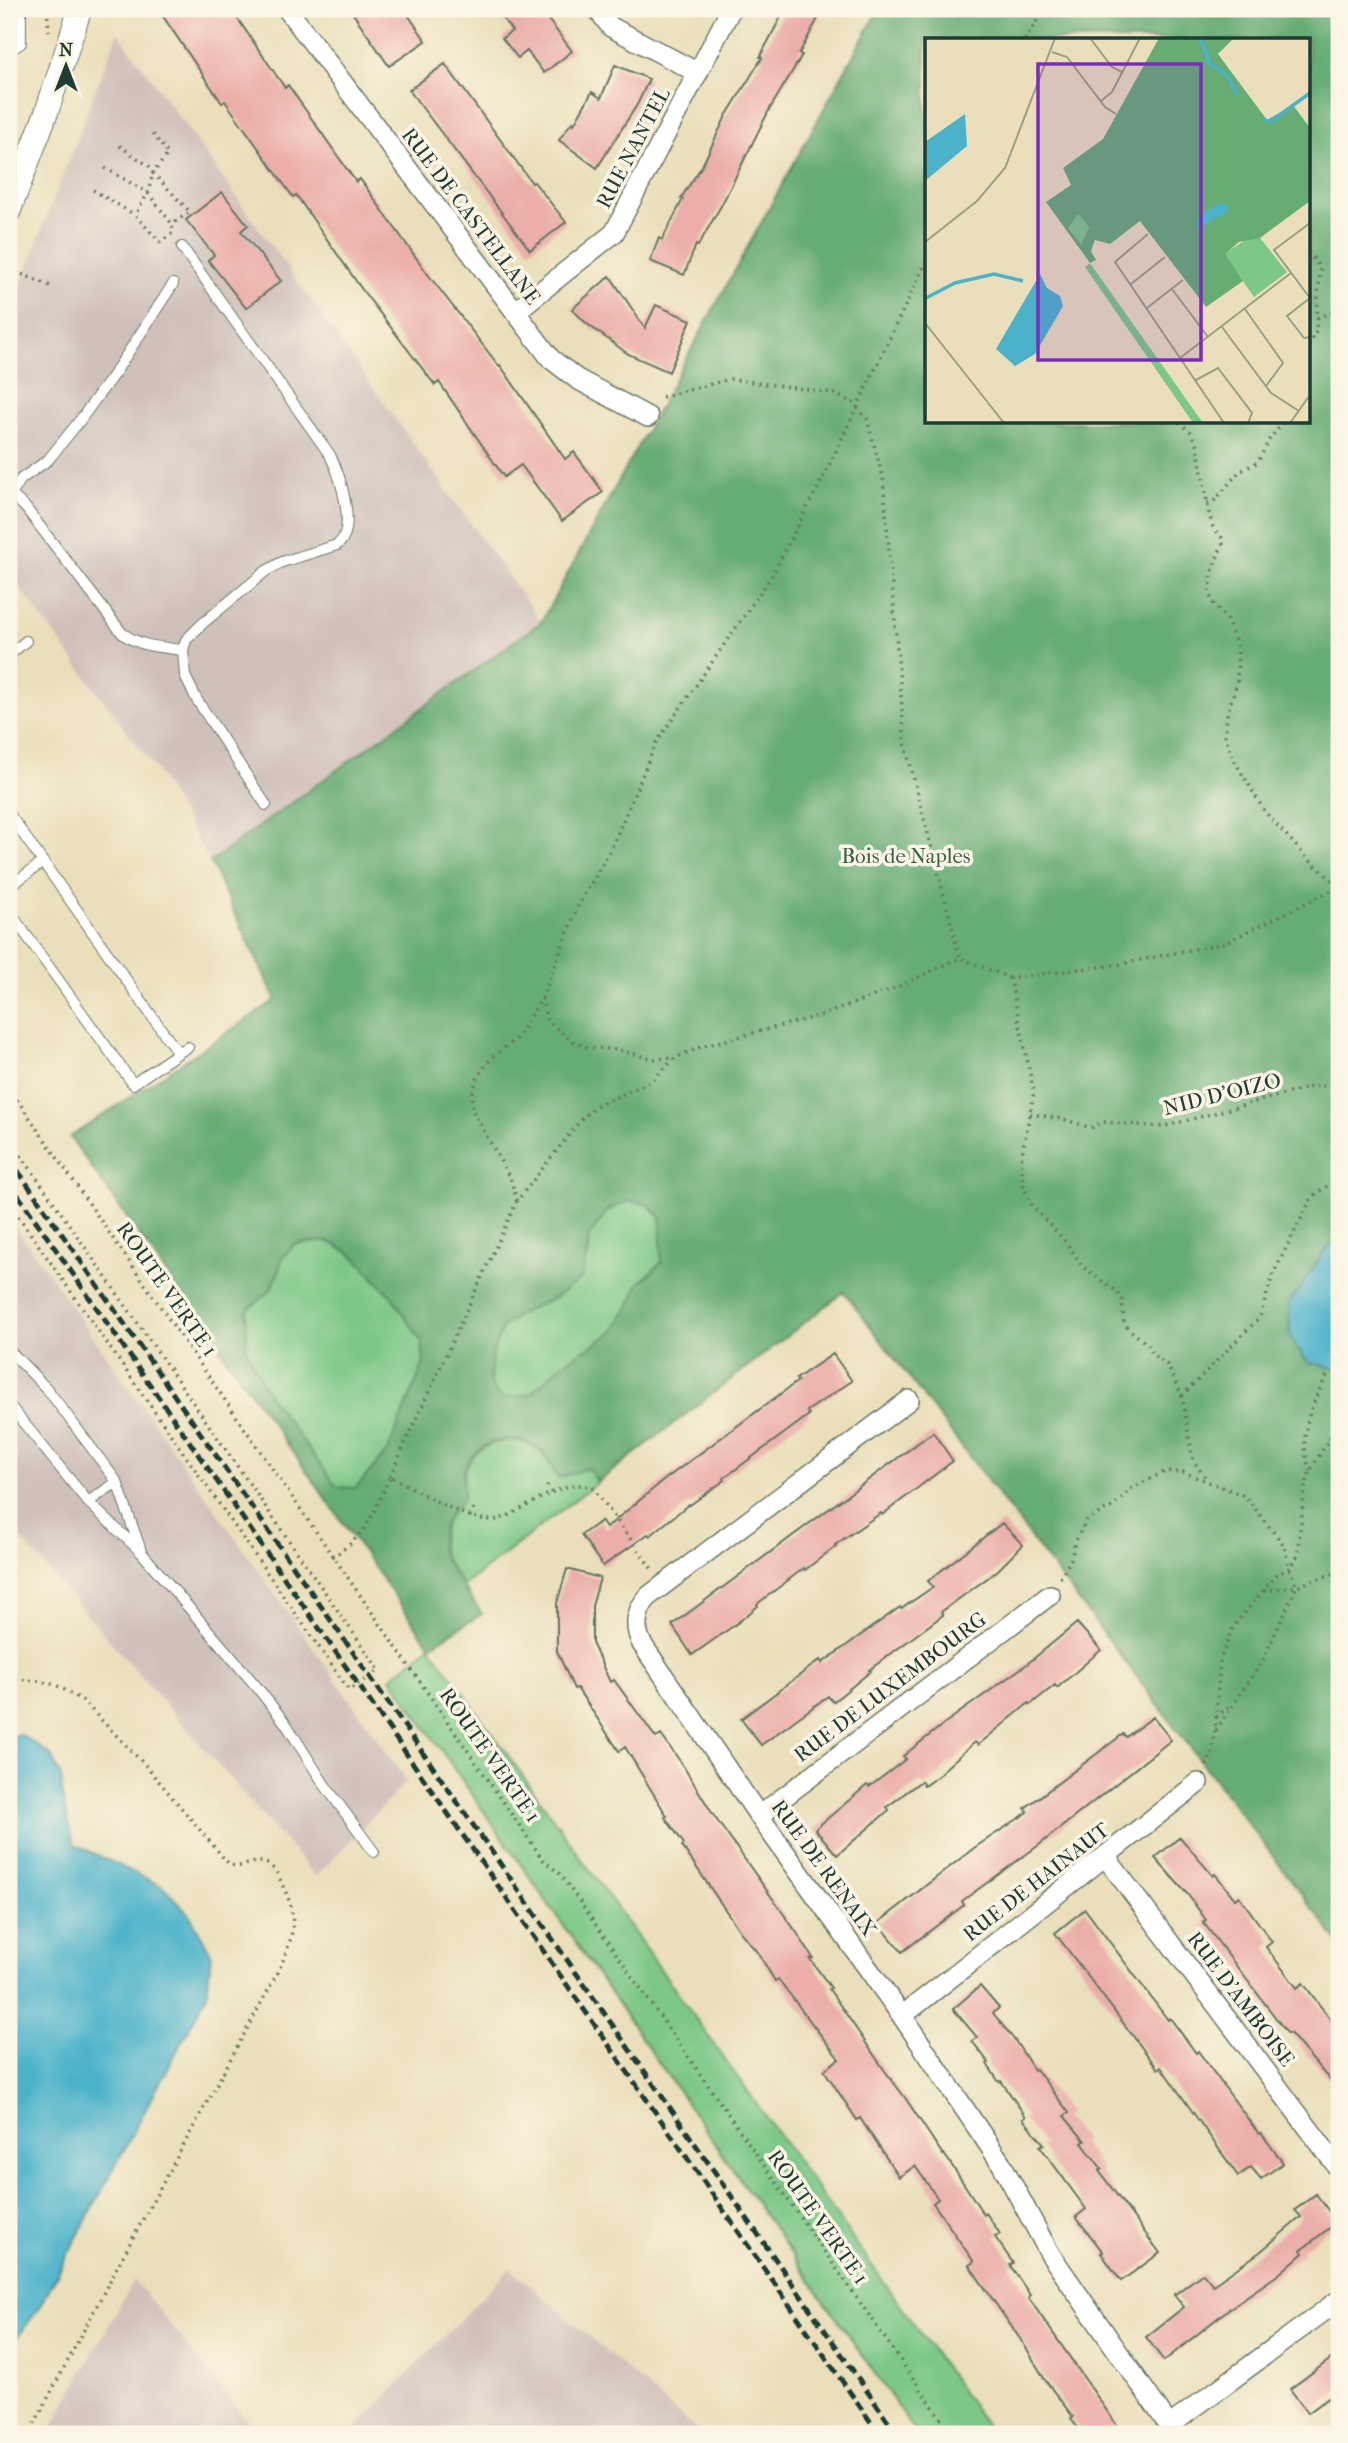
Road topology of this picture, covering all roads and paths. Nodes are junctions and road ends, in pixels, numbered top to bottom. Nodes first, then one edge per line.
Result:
1 (21, 9) edge
2 (47, 9) edge
3 (80, 9) edge
4 (287, 9) edge
5 (597, 9) edge
6 (731, 9) edge
7 (1044, 9) edge
8 (49, 21) dead end
9 (1026, 38) edge
10 (9, 51) edge
11 (698, 73) junction
12 (153, 134) dead end
13 (117, 144) dead end
14 (105, 168) dead end
15 (153, 173) junction
16 (93, 190) dead end
17 (148, 193) junction
18 (9, 211) edge
19 (135, 215) junction
20 (172, 224) junction
21 (182, 247) dead end
22 (1310, 255) edge
23 (925, 264) edge
24 (9, 270) edge
25 (173, 284) dead end
26 (51, 286) dead end
27 (1339, 310) edge
28 (515, 312) junction
29 (1317, 318) junction
30 (1310, 344) edge
31 (662, 397) dead end
32 (857, 408) junction
33 (648, 417) dead end
34 (1181, 424) edge
35 (1282, 424) edge
36 (10, 494) edge
37 (1207, 503) junction
38 (26, 641) dead end
39 (183, 650) junction
40 (9, 655) edge
41 (266, 805) dead end
42 (9, 814) edge
43 (43, 862) junction
44 (1339, 886) edge
45 (9, 887) edge
46 (9, 911) edge
47 (961, 958) junction
48 (1010, 978) junction
49 (542, 998) junction
50 (188, 1047) dead end
51 (178, 1054) junction
52 (675, 1058) junction
53 (1339, 1085) edge
54 (9, 1088) edge
55 (1030, 1114) junction
56 (9, 1138) edge
57 (1339, 1177) edge
58 (517, 1201) junction
59 (9, 1203) edge
60 (9, 1350) edge
61 (1329, 1372) dead end
62 (1182, 1396) junction
63 (909, 1400) dead end
64 (9, 1405) edge
65 (1339, 1432) edge
66 (1310, 1471) junction
67 (390, 1476) junction
68 (1207, 1480) junction
69 (117, 1482) junction
70 (547, 1485) dead end
71 (552, 1494) junction
72 (88, 1502) junction
73 (474, 1508) dead end
74 (471, 1517) junction
75 (141, 1552) junction
76 (332, 1557) junction
77 (1289, 1568) junction
78 (656, 1573) dead end
79 (1339, 1573) edge
80 (1297, 1586) junction
81 (1262, 1591) junction
82 (1049, 1595) joint
83 (9, 1679) edge
84 (1234, 1702) junction
85 (1216, 1717) junction
86 (1215, 1733) junction
87 (1198, 1783) joint
88 (759, 1816) junction
89 (374, 1852) dead end
90 (1105, 1856) junction
91 (902, 2016) junction
92 (1339, 2169) edge
93 (1339, 2300) edge
94 (1172, 2430) edge
95 (30, 2434) edge
96 (952, 2434) edge

1 - 10 lane
2 - 8 path
3 - 18 street
4 - 28 street, RUE DE CASTELLANE
5 - 11 street
6 - 11 street, RUE NANTEL
7 - 9 path
11 - 28 street, RUE NANTEL
12 - 15 path
13 - 15 path
14 - 17 path
15 - 17 path
15 - 20 path
16 - 19 path
17 - 19 path
17 - 20 path
19 - 20 path
21 - 39 lane
22 - 29 path
23 - 32 path
24 - 26 path
25 - 36 lane
27 - 29 path
28 - 33 street, RUE DE CASTELLANE
29 - 30 path
31 - 32 path
32 - 47 path
32 - 49 path
34 - 37 path
35 - 37 path
36 - 39 lane
37 - 44 path
38 - 40 lane
39 - 41 lane
42 - 43 lane
43 - 45 lane
43 - 51 lane
44 - 48 path
46 - 51 lane
47 - 48 path
47 - 52 path
48 - 55 path
49 - 52 path
49 - 58 path
50 - 51 lane
52 - 58 path
53 - 55 path, NID D'OIZO
54 - 76 path, ROUTE VERTE 1
55 - 62 path
56 - 59 path
57 - 62 path
58 - 67 path
60 - 69 lane
61 - 66 path
62 - 68 path
63 - 88 street, RUE DE RENAIX
64 - 72 lane
65 - 66 path
66 - 77 path
67 - 74 path
67 - 76 path
68 - 77 path
68 - 82 path
69 - 72 lane
69 - 75 lane
70 - 71 path
71 - 74 path
71 - 78 path
72 - 75 lane
73 - 74 path
75 - 89 lane
76 - 96 path, ROUTE VERTE 1
77 - 80 path
77 - 81 path
79 - 80 path
80 - 81 path
80 - 84 path
81 - 85 path
82 - 88 street, RUE DE LUXEMBOURG
83 - 95 path
84 - 85 path
84 - 86 path
85 - 86 path
86 - 87 path
87 - 90 street, RUE DE HAINAUT
88 - 91 street, RUE DE RENAIX
90 - 91 street, RUE DE HAINAUT
90 - 92 street, RUE D'AMBOISE
91 - 94 street, RUE DE RENAIX
93 - 94 street

